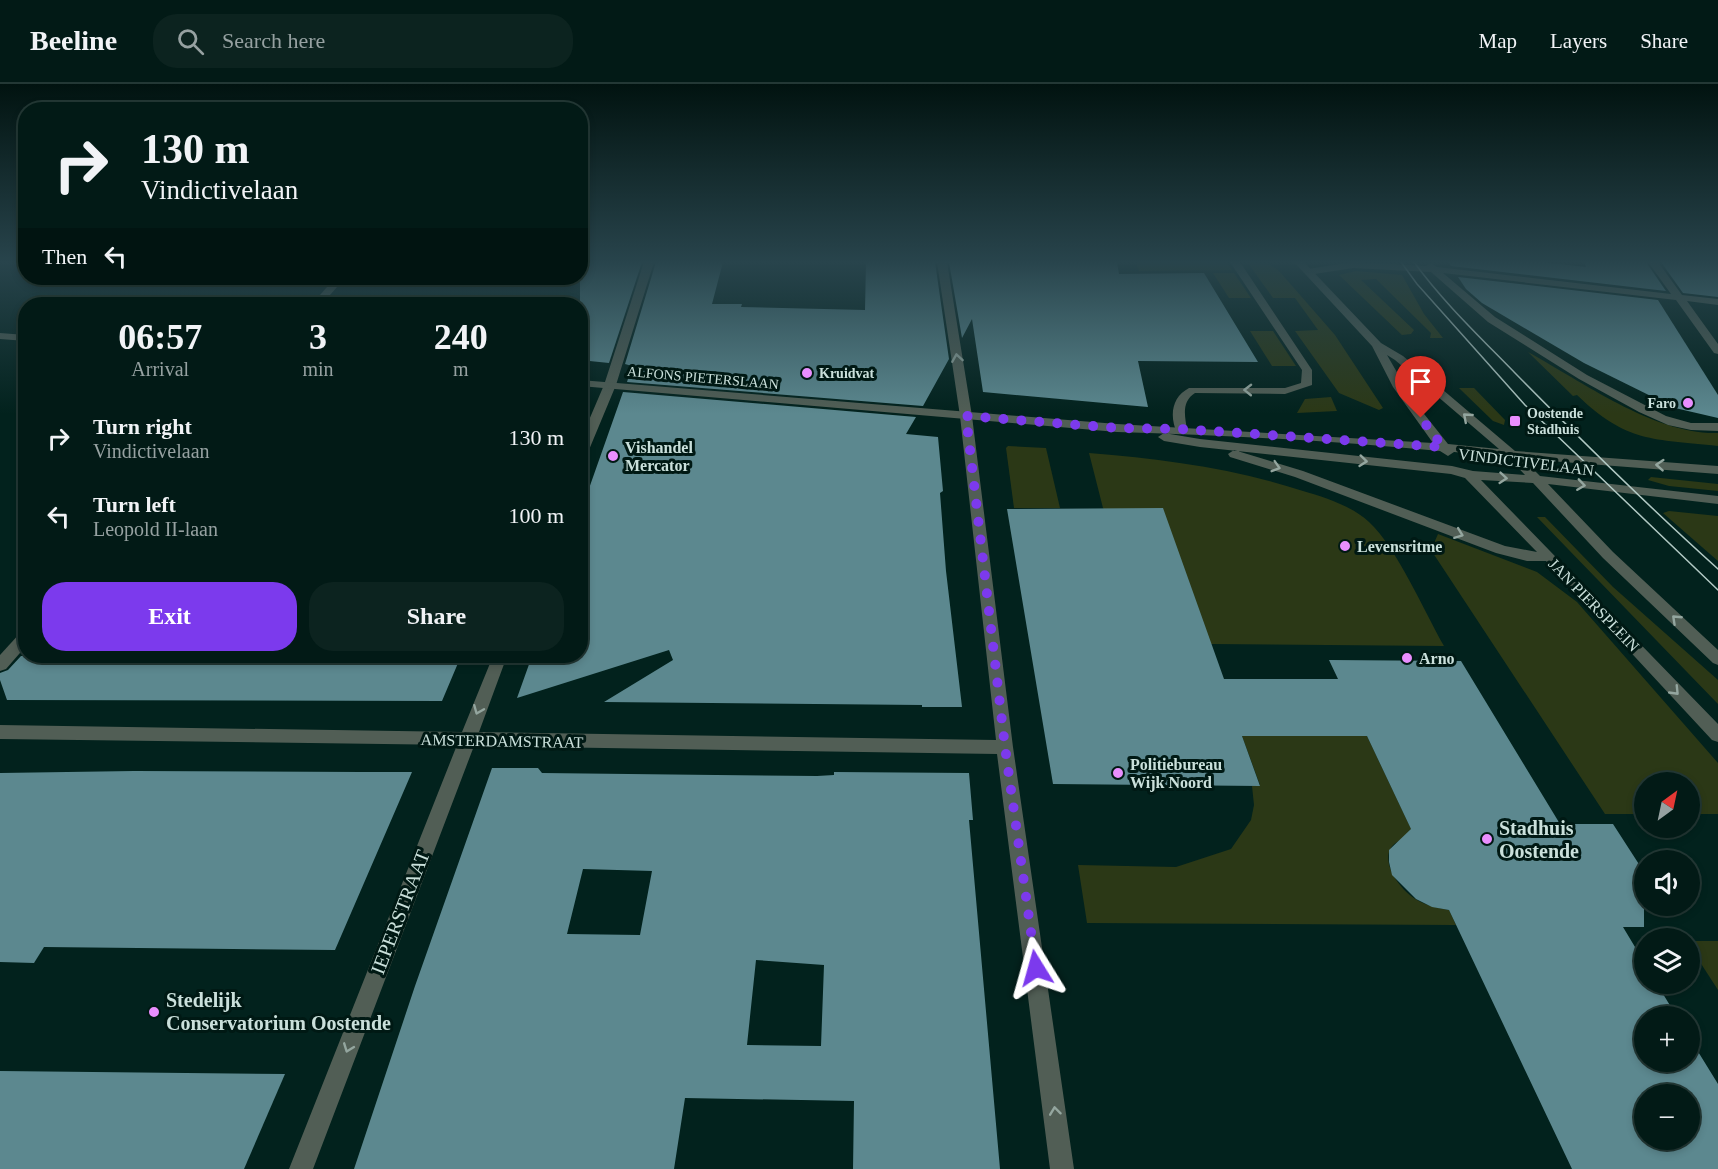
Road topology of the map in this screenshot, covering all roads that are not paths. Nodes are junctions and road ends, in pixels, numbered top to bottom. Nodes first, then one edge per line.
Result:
1 (633, 313) edge
2 (950, 313) edge
3 (1269, 313) edge
4 (1346, 313) edge
5 (1482, 313) edge
6 (1689, 313) edge
7 (0, 336) edge
8 (18, 337) edge
9 (1377, 345) junction
10 (1718, 351) edge
11 (588, 384) edge
12 (610, 385) junction
13 (966, 416) junction
14 (1718, 427) edge
15 (1117, 428) junction
16 (1181, 429) junction
17 (588, 438) edge
18 (1200, 443) junction
19 (1443, 447) junction
20 (1512, 454) junction
21 (1718, 470) edge
22 (1469, 475) junction
23 (1538, 481) junction
24 (1718, 500) edge
25 (1548, 557) junction
26 (18, 645) edge
27 (1718, 659) edge
28 (497, 663) edge
29 (0, 665) edge
30 (0, 732) edge
31 (1718, 735) edge
32 (466, 741) junction
33 (1005, 747) junction
34 (302, 1169) edge
35 (1062, 1169) edge

1 - 12 street
13 -> 2 street
3 -> 16 street
4 - 9 street
5 - 14 street
6 - 10 street
7 - 8 street
9 - 19 street, JAN PIERSPLEIN
20 -> 9 street
11 - 12 street, ALFONS PIETERSLAAN
12 - 13 street, ALFONS PIETERSLAAN
12 - 17 street
13 - 15 street, VINDICTIVELAAN
13 - 33 street
15 - 16 street, VINDICTIVELAAN
15 - 18 street, VINDICTIVELAAN
16 - 19 street, VINDICTIVELAAN
18 -> 22 street, VINDICTIVELAAN
18 -> 25 street
19 - 20 street, VINDICTIVELAAN
19 - 22 street, JAN PIERSPLEIN
21 -> 20 street, VINDICTIVELAAN
20 - 23 street
22 -> 23 street, VINDICTIVELAAN
22 - 25 street, JAN PIERSPLEIN
23 -> 24 street, VINDICTIVELAAN
27 -> 23 street
25 -> 31 street, JAN PIERSPLEIN
26 - 29 street
28 -> 32 street, IEPERSTRAAT
30 - 32 street, AMSTERDAMSTRAAT
32 - 33 street, AMSTERDAMSTRAAT
32 -> 34 street, IEPERSTRAAT
35 -> 33 street

